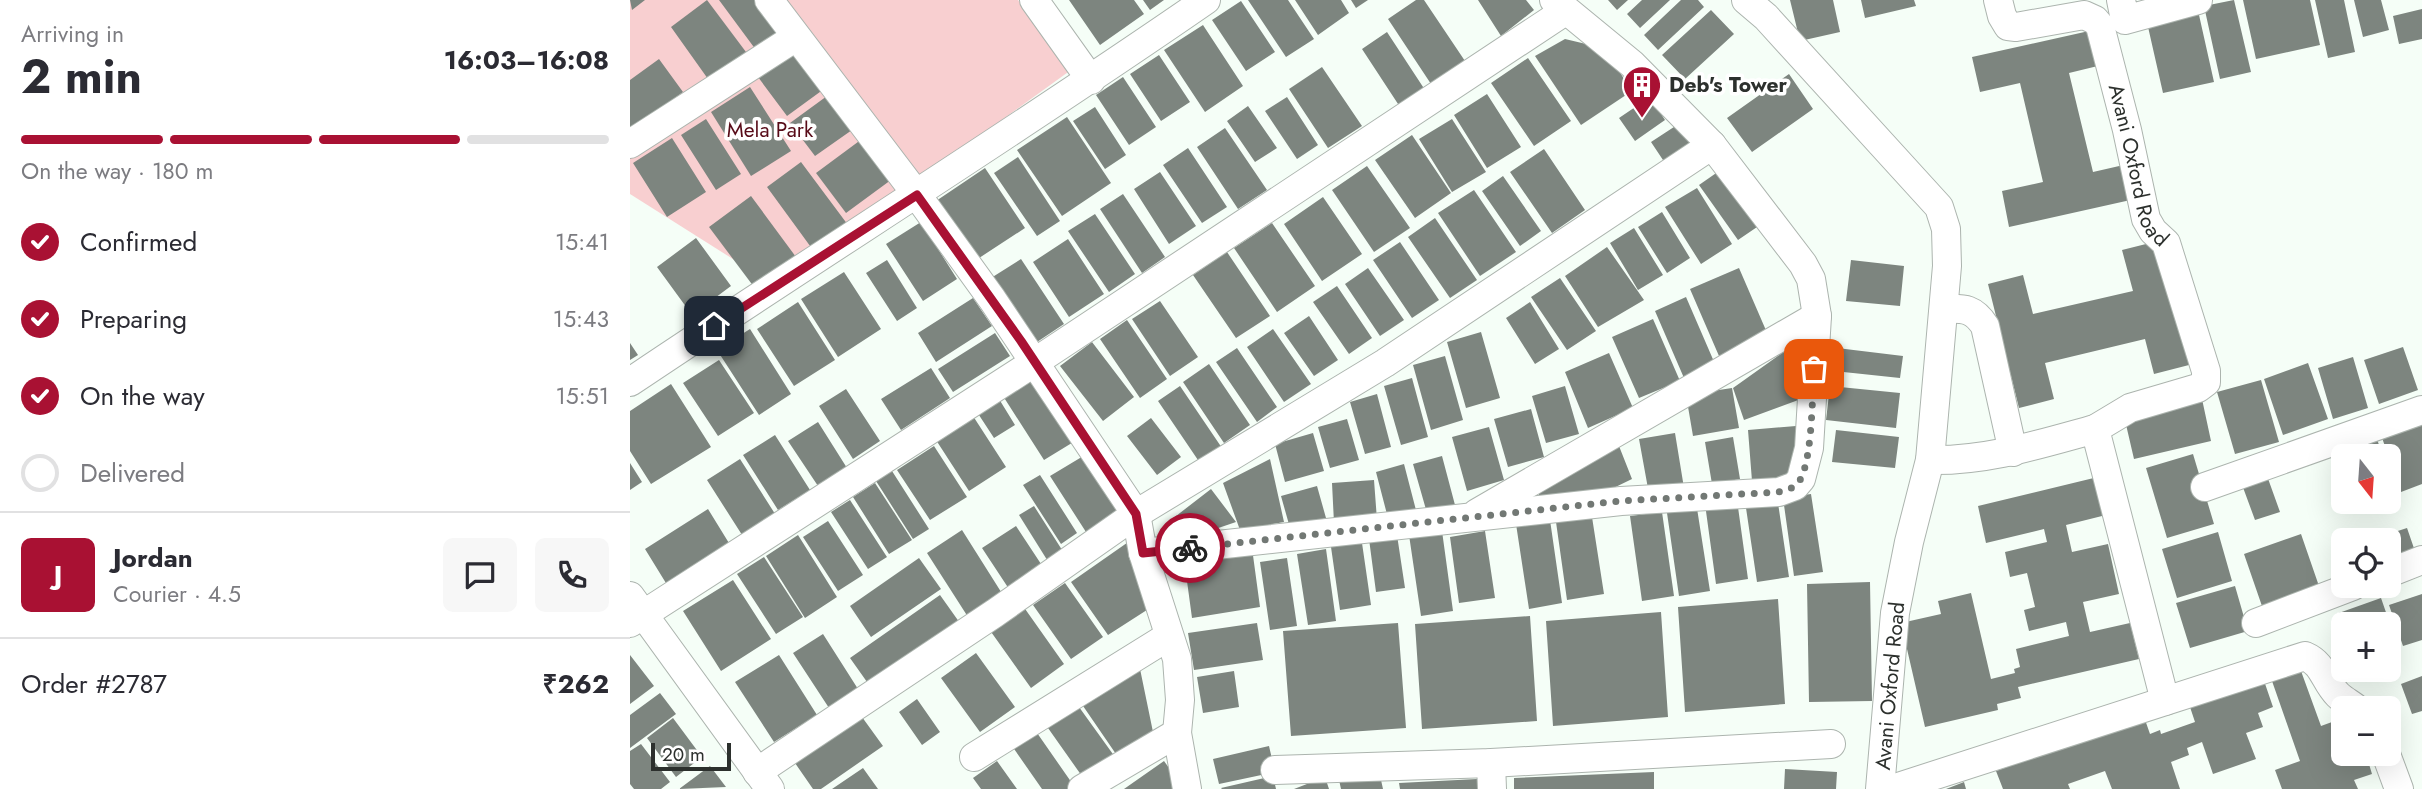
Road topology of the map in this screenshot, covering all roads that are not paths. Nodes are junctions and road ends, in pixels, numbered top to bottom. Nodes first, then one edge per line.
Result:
1 (769, 0) edge
2 (1034, 0) edge
3 (1206, 0) edge
4 (1746, 0) edge
5 (1998, 0) edge
6 (2121, 0) edge
7 (2198, 0) edge
8 (1559, 6) edge
9 (796, 37) junction
10 (1091, 80) junction
11 (630, 144) edge
12 (1712, 145) junction
13 (917, 195) junction
14 (1945, 309) junction
15 (1817, 316) junction
16 (1035, 362) junction
17 (630, 382) edge
18 (2422, 410) edge
19 (2095, 429) junction
20 (2013, 452) junction
21 (1930, 460) junction
22 (2205, 487) dead end
23 (1136, 514) junction
24 (1465, 519) junction
25 (1143, 553) junction
26 (2422, 560) edge
27 (2401, 568) edge
28 (2331, 594) edge
29 (634, 611) edge
30 (2256, 623) dead end
31 (1169, 636) junction
32 (2339, 696) edge
33 (2165, 701) junction
34 (1177, 733) junction
35 (1831, 744) dead end
36 (974, 757) dead end
37 (2390, 766) edge
38 (1275, 770) dead end
39 (1491, 776) edge
40 (764, 780) edge
41 (1082, 789) edge
42 (1187, 789) edge
43 (1881, 789) edge
44 (1892, 789) edge
45 (2399, 789) edge

1 - 9 street
2 - 10 street
3 - 10 street
4 - 14 street, Avani Oxford Road
5 - 19 street, Avani Oxford Road
6 - 7 street
8 - 12 street
8 - 16 street
9 - 11 street
9 - 13 street
10 - 13 street
12 - 15 street
12 - 23 street
13 - 16 street
13 - 17 street
14 - 20 street
14 - 21 street, Avani Oxford Road
15 - 24 street
15 - 24 street
16 - 23 street
16 - 29 street
18 - 22 street
19 - 20 street, Avani Oxford Road
19 - 33 street
20 - 21 street, Avani Oxford Road
21 - 43 street, Avani Oxford Road
23 - 25 street
23 - 40 street
24 - 25 street
25 - 31 street
26 - 27 street
28 - 30 street
29 - 40 street
31 - 34 street
31 - 36 street
32 - 33 street, Avani Oxford Road
33 - 44 street, Avani Oxford Road
34 - 41 street
34 - 42 street
35 - 39 street
37 - 45 street
38 - 39 street

